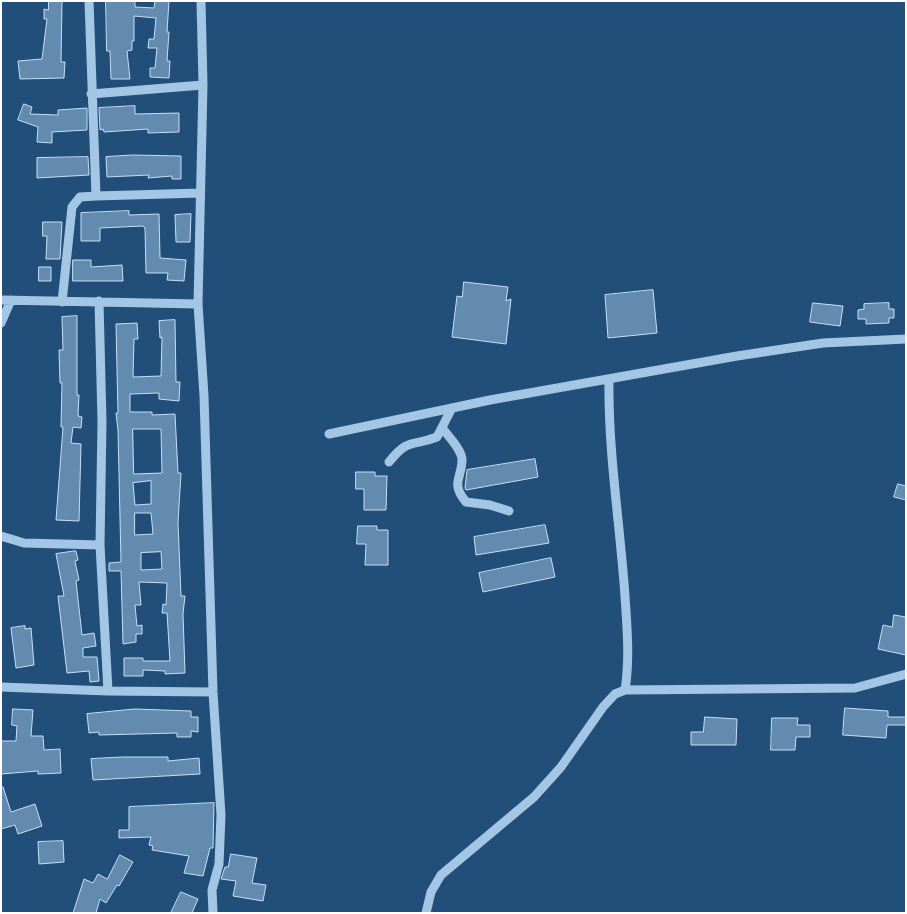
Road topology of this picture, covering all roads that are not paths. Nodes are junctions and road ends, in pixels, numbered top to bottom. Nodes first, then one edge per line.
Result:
1 (89, 1) edge
2 (201, 1) edge
3 (203, 85) junction
4 (91, 94) junction
5 (200, 193) junction
6 (96, 196) junction
7 (6, 300) edge
8 (98, 301) junction
9 (62, 302) junction
10 (198, 304) junction
11 (1, 322) edge
12 (906, 339) edge
13 (609, 380) junction
14 (452, 408) junction
15 (443, 429) junction
16 (329, 434) dead end
17 (389, 462) dead end
18 (509, 511) dead end
19 (1, 536) edge
20 (100, 545) junction
21 (906, 674) edge
22 (1, 687) edge
23 (625, 690) junction
24 (108, 691) junction
25 (213, 692) junction
26 (213, 913) edge
27 (426, 913) edge

1 - 4 street
2 - 3 street
3 - 4 street
3 - 5 street
4 - 6 street
5 - 6 street
5 - 10 street
6 - 9 street
7 - 9 street
7 - 11 street
8 - 9 street
8 - 10 street
8 - 20 street
10 - 25 street
12 - 13 street
13 - 14 street
13 - 23 street
14 - 15 street
14 - 16 street
15 - 17 street
15 - 18 street
19 - 20 street
20 - 24 street
21 - 23 street
22 - 24 street
23 - 27 street
24 - 25 street
25 - 26 street

